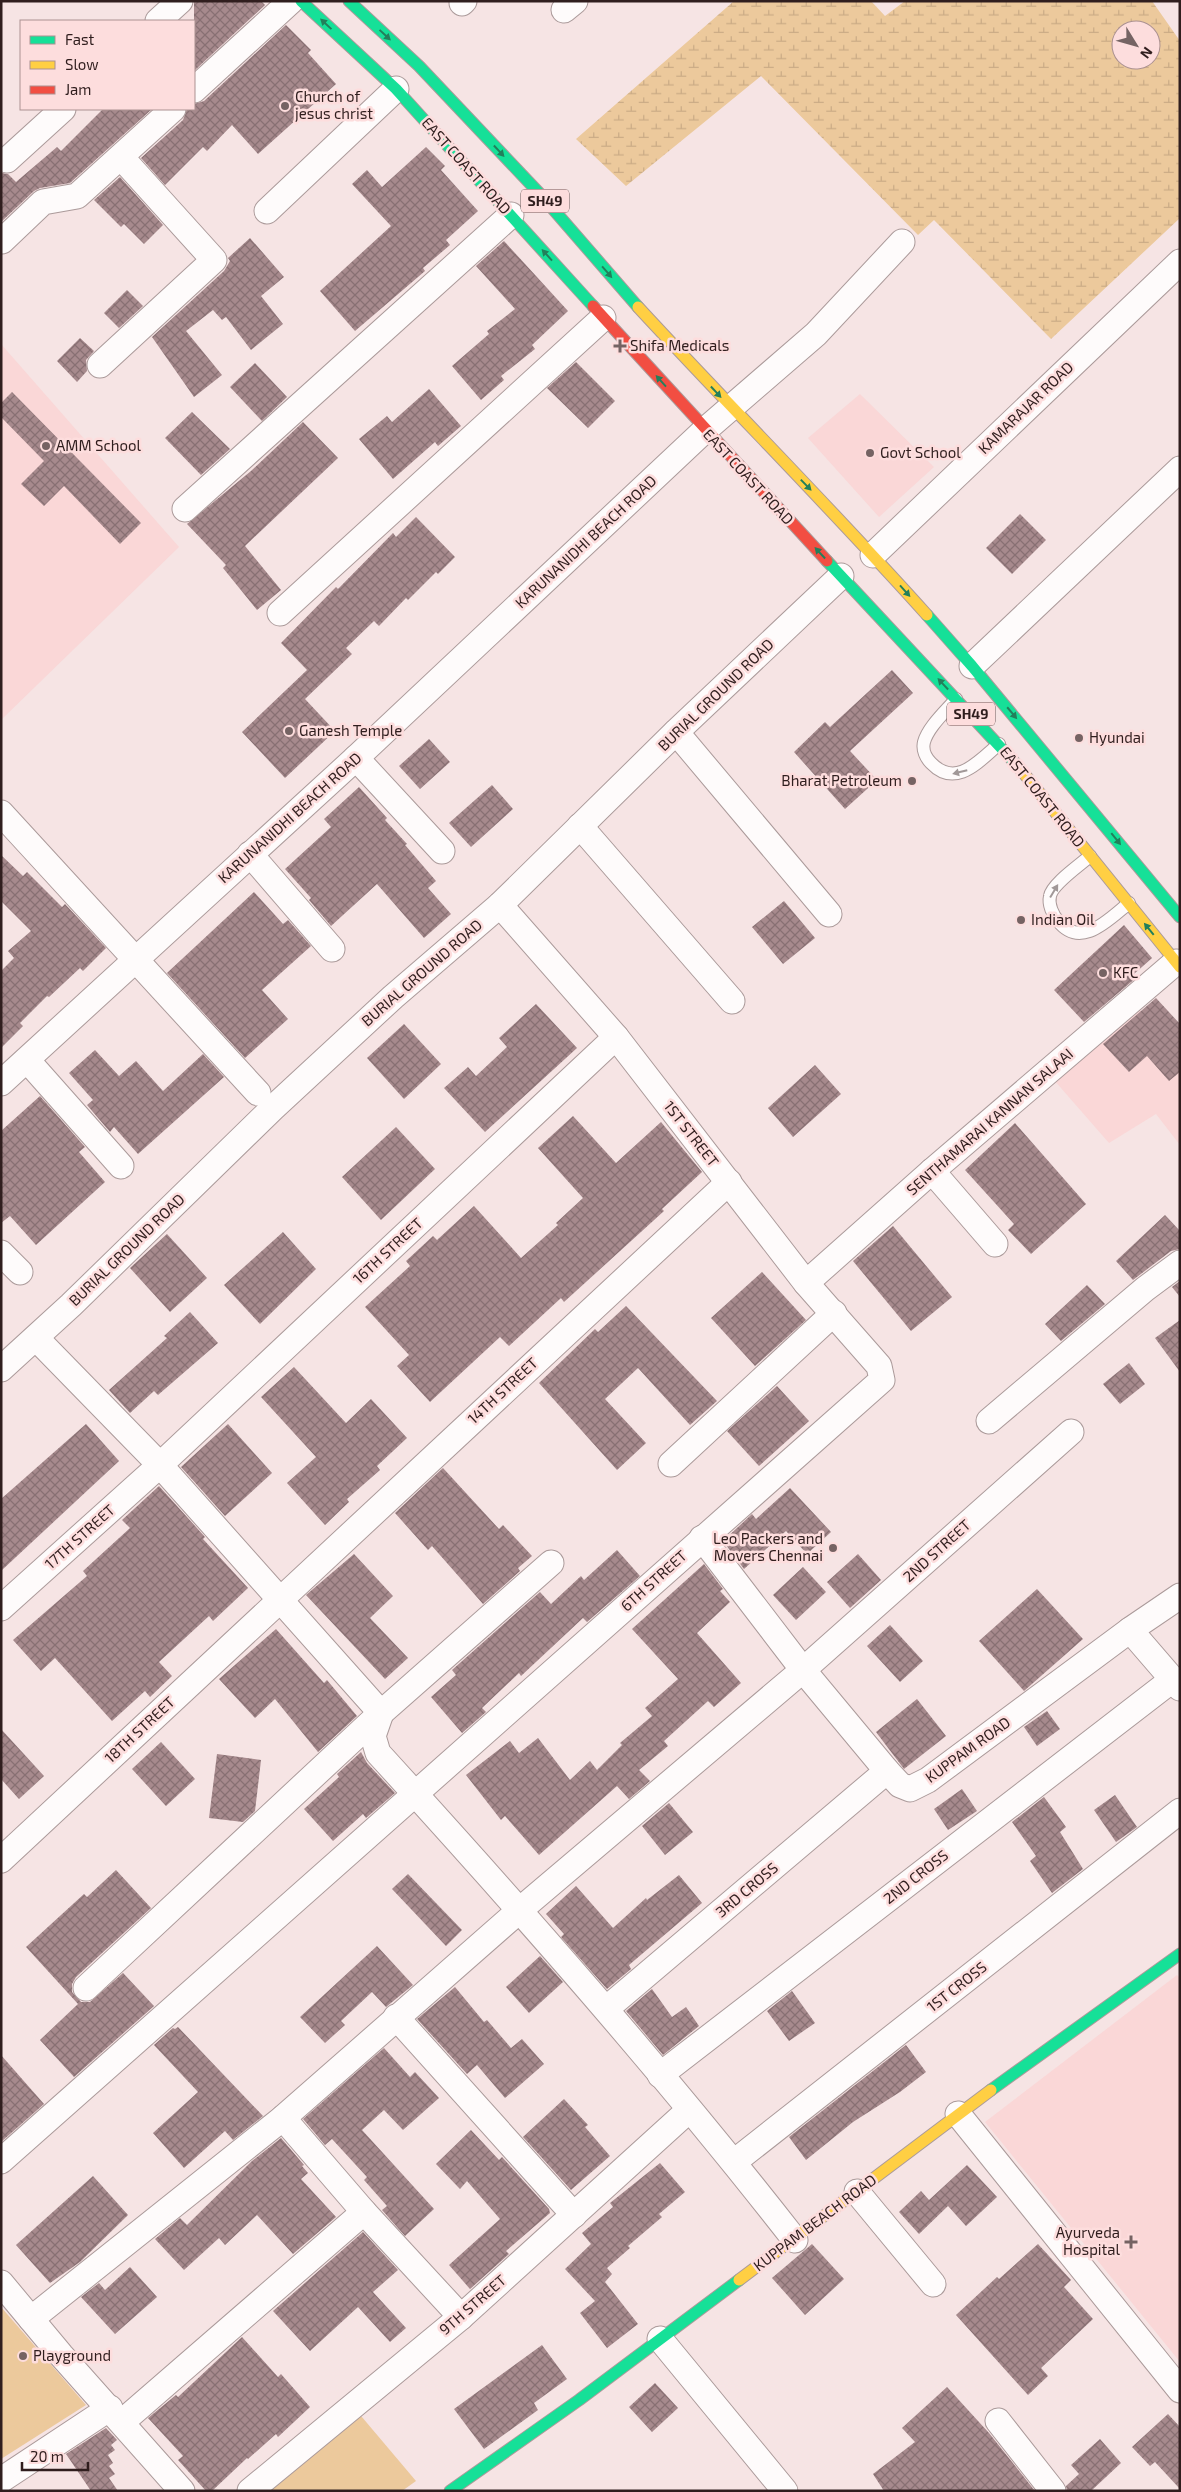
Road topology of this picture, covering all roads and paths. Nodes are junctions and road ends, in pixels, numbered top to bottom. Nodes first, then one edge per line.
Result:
1 (180, 1) edge
2 (291, 1) edge
3 (301, 1) edge
4 (349, 1) edge
5 (159, 20) edge
6 (195, 89) edge
7 (396, 89) junction
8 (62, 110) edge
9 (172, 110) edge
10 (121, 157) junction
11 (7, 160) dead end
12 (267, 211) dead end
13 (511, 215) junction
14 (2, 241) edge
15 (902, 242) dead end
16 (1180, 262) edge
17 (603, 318) junction
18 (100, 365) dead end
19 (732, 409) junction
20 (705, 430) junction
21 (1180, 470) edge
22 (186, 509) dead end
23 (873, 555) junction
24 (841, 576) junction
25 (280, 613) dead end
26 (972, 666) junction
27 (956, 699) junction
28 (676, 732) junction
29 (999, 744) junction
30 (356, 758) junction
31 (1, 813) edge
32 (580, 826) junction
33 (442, 851) dead end
34 (250, 854) junction
35 (1090, 856) junction
36 (1129, 903) junction
37 (500, 905) junction
38 (830, 914) dead end
39 (1180, 917) edge
40 (332, 949) dead end
41 (137, 959) junction
42 (1178, 965) edge
43 (732, 1001) dead end
44 (616, 1038) junction
45 (27, 1060) junction
46 (1, 1083) edge
47 (266, 1101) junction
48 (121, 1166) dead end
49 (932, 1171) junction
50 (728, 1182) junction
51 (994, 1244) dead end
52 (1, 1253) edge
53 (1180, 1264) edge
54 (20, 1272) dead end
55 (806, 1283) junction
56 (834, 1313) junction
57 (36, 1338) junction
58 (879, 1366) joint
59 (1, 1369) edge
60 (989, 1420) dead end
61 (1071, 1432) dead end
62 (670, 1464) dead end
63 (160, 1465) junction
64 (702, 1538) junction
65 (551, 1562) dead end
66 (1180, 1596) edge
67 (278, 1600) junction
68 (1, 1608) edge
69 (1130, 1630) junction
70 (803, 1670) junction
71 (1176, 1684) edge
72 (381, 1713) junction
73 (887, 1771) junction
74 (415, 1794) junction
75 (1180, 1811) edge
76 (1, 1860) edge
77 (521, 1909) junction
78 (1180, 1954) edge
79 (86, 1988) dead end
80 (606, 2009) junction
81 (396, 2017) junction
82 (660, 2074) junction
83 (689, 2110) junction
84 (958, 2114) junction
85 (283, 2118) junction
86 (1, 2161) edge
87 (734, 2162) junction
88 (857, 2192) junction
89 (364, 2212) junction
90 (574, 2215) junction
91 (794, 2240) junction
92 (1, 2283) edge
93 (933, 2284) dead end
94 (461, 2317) junction
95 (31, 2319) junction
96 (660, 2339) junction
97 (1180, 2390) edge
98 (116, 2415) junction
99 (998, 2421) dead end
100 (1, 2480) edge
101 (464, 2487) edge
102 (182, 2491) edge
103 (250, 2491) edge
104 (784, 2491) edge
105 (1053, 2491) edge

1 - 5 street
2 - 6 street
7 -> 3 main road, EAST COAST ROAD / SH49
4 -> 19 main road, EAST COAST ROAD / SH49
7 - 12 street
7 - 13 main road, EAST COAST ROAD / SH49
8 - 11 street
9 - 10 street
10 - 14 street
10 - 18 street
17 -> 13 main road, EAST COAST ROAD / SH49
13 - 22 street
15 - 19 street, KARUNANIDHI BEACH ROAD
16 - 23 street, KAMARAJAR ROAD
20 -> 17 main road, EAST COAST ROAD / SH49
17 - 25 street
19 - 20 street, KARUNANIDHI BEACH ROAD
19 -> 23 main road, EAST COAST ROAD / SH49
24 -> 20 main road, EAST COAST ROAD / SH49
20 - 30 street, KARUNANIDHI BEACH ROAD
21 - 26 street
23 -> 26 main road, EAST COAST ROAD / SH49
27 -> 24 main road, EAST COAST ROAD / SH49
24 - 28 street, BURIAL GROUND ROAD
26 -> 39 main road, EAST COAST ROAD / SH49
27 - 29 main road, EAST COAST ROAD / SH49
29 -> 27 lane
28 - 32 street, BURIAL GROUND ROAD
28 - 38 street
29 - 35 main road, EAST COAST ROAD / SH49
30 - 33 street
30 - 34 street, KARUNANIDHI BEACH ROAD
31 - 41 street
32 - 37 street, BURIAL GROUND ROAD
32 - 43 street
34 - 40 street
34 - 41 street, KARUNANIDHI BEACH ROAD
35 - 36 main road, EAST COAST ROAD / SH49
36 -> 35 lane
42 -> 36 main road, EAST COAST ROAD / SH49
37 - 44 street, 1ST STREET
37 - 47 street, BURIAL GROUND ROAD
41 - 45 street, KARUNANIDHI BEACH ROAD
41 - 47 street
42 - 49 street, SENTHAMARAI KANNAN SALAAI
44 - 50 street, 1ST STREET
44 - 63 street, 16TH STREET
45 - 46 street, KARUNANIDHI BEACH ROAD
45 - 48 street
47 - 57 street, BURIAL GROUND ROAD
49 - 51 street
49 - 55 street, SENTHAMARAI KANNAN SALAAI
50 - 55 street, 1ST STREET
50 - 67 street, 14TH STREET
52 - 54 street
53 - 60 street
55 - 56 street, 1ST STREET
56 - 58 street, 1ST STREET
56 - 62 street
57 - 59 street, BURIAL GROUND ROAD
57 - 63 street
58 - 64 street, 6TH STREET
61 - 70 street, 2ND STREET
63 - 67 street
63 - 68 street, 17TH STREET
64 - 70 street, KUPPAM ROAD
64 - 74 street, 6TH STREET
65 - 72 street
66 - 69 street
67 - 72 street
67 - 76 street, 18TH STREET
69 - 71 street
69 - 73 street, KUPPAM ROAD
70 - 73 street, KUPPAM ROAD
70 - 77 street, 2ND STREET
71 - 82 street, 2ND CROSS
72 - 74 street
72 - 79 street
73 - 80 street, 3RD CROSS
74 - 77 street
74 - 86 street, 6TH STREET
75 - 87 street, 1ST CROSS
77 - 80 street
77 - 81 street, 2ND STREET
78 - 84 main road, KUPPAM BEACH ROAD
80 - 82 street
81 - 85 street, 2ND STREET
81 - 90 street
82 - 83 street
83 - 87 street
83 - 90 street, 9TH STREET
84 - 88 main road, KUPPAM BEACH ROAD
84 - 97 street
85 - 89 street
85 - 95 street, 2ND STREET
87 - 91 street
88 - 91 main road, KUPPAM BEACH ROAD
88 - 93 street
89 - 94 street
89 - 98 street
90 - 94 street, 9TH STREET
91 - 96 main road, KUPPAM BEACH ROAD
92 - 95 street
94 - 103 street, 9TH STREET
95 - 98 street
96 - 101 main road, KUPPAM BEACH ROAD
96 - 104 street
98 - 100 street
98 - 102 street
99 - 105 street

